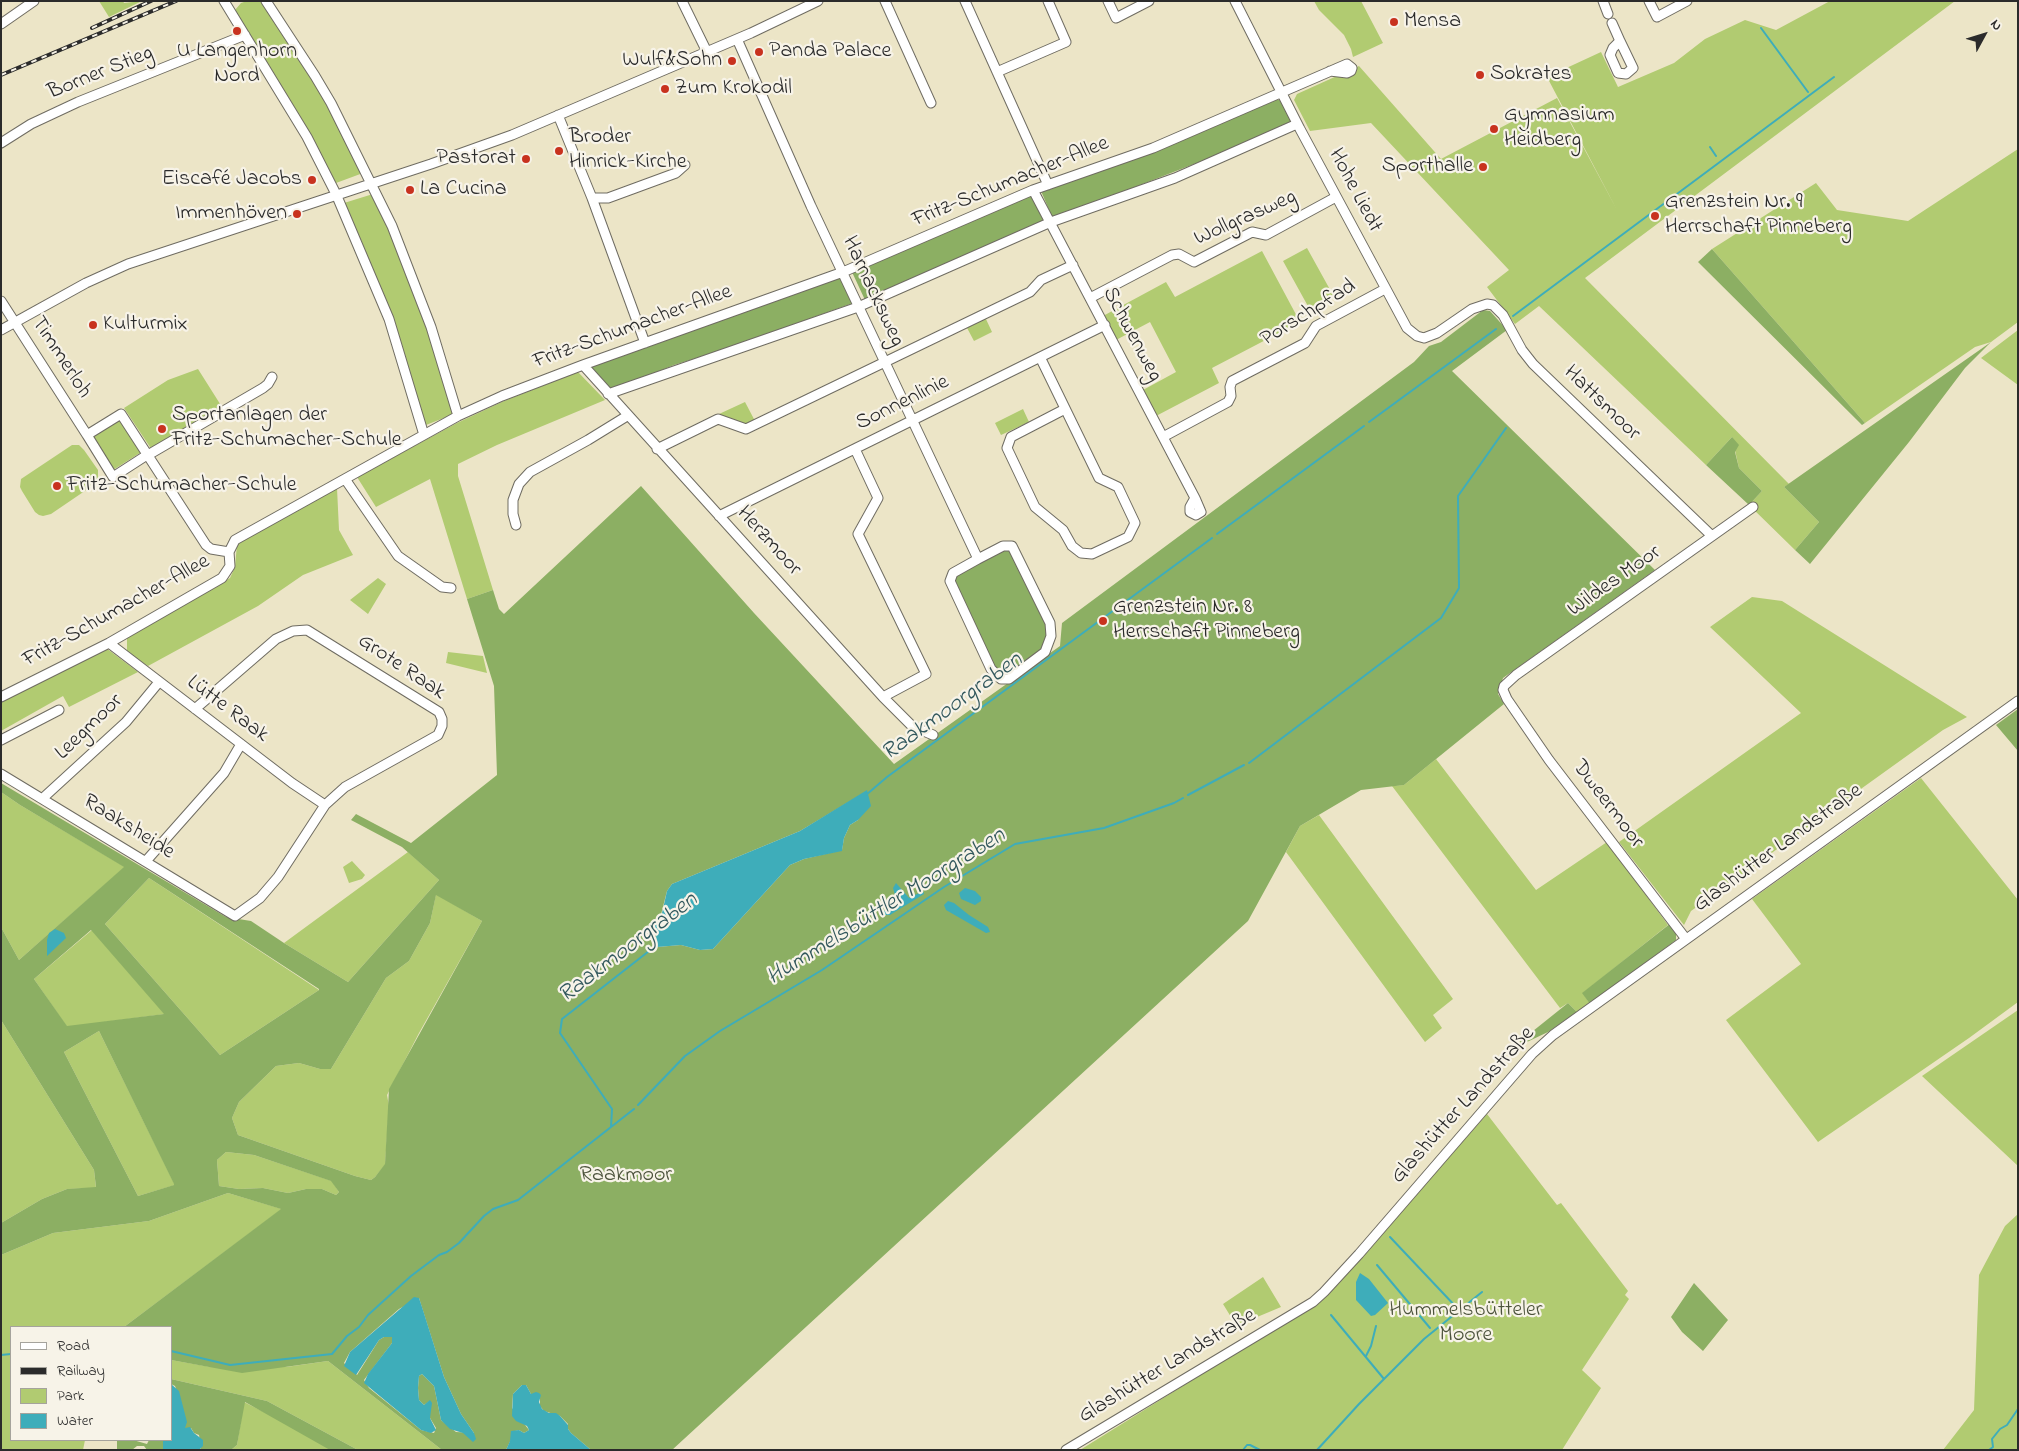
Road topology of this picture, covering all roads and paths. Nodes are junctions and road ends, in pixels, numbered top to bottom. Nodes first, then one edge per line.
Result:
1 (34, 1) edge
2 (266, 1) edge
3 (682, 1) edge
4 (818, 1) edge
5 (885, 1) edge
6 (965, 1) edge
7 (1048, 1) edge
8 (1108, 1) edge
9 (1149, 1) edge
10 (1235, 1) edge
11 (1603, 1) edge
12 (1649, 1) edge
13 (1687, 1) edge
14 (227, 2) edge
15 (1608, 14) dead end
16 (1612, 23) dead end
17 (1, 24) edge
18 (246, 35) junction
19 (737, 39) junction
20 (1620, 41) dead end
21 (707, 52) junction
22 (1330, 71) dead end
23 (997, 72) junction
24 (1281, 92) junction
25 (930, 103) dead end
26 (558, 115) junction
27 (1298, 124) junction
28 (1, 143) edge
29 (686, 165) dead end
30 (372, 183) junction
31 (1048, 185) junction
32 (1033, 190) junction
33 (336, 194) junction
34 (1336, 197) junction
35 (592, 198) junction
36 (1051, 222) junction
37 (1073, 265) junction
38 (843, 272) junction
39 (1385, 289) junction
40 (1090, 298) junction
41 (1, 301) edge
42 (858, 307) junction
43 (1472, 309) joint
44 (15, 322) junction
45 (1105, 325) junction
46 (1, 330) edge
47 (645, 343) junction
48 (1040, 357) junction
49 (883, 361) junction
50 (583, 365) junction
51 (272, 377) dead end
52 (608, 394) junction
53 (1065, 410) junction
54 (458, 416) junction
55 (627, 416) junction
56 (912, 420) junction
57 (87, 435) junction
58 (424, 435) junction
59 (1163, 437) junction
60 (657, 449) junction
61 (855, 449) junction
62 (147, 455) junction
63 (345, 479) junction
64 (1194, 498) dead end
65 (1753, 507) dead end
66 (719, 516) junction
67 (516, 524) dead end
68 (1712, 536) junction
69 (229, 552) junction
70 (978, 559) junction
71 (451, 588) dead end
72 (109, 643) junction
73 (159, 682) junction
74 (1503, 690) joint
75 (1, 697) edge
76 (882, 697) junction
77 (2018, 701) edge
78 (195, 709) junction
79 (59, 710) dead end
80 (933, 734) dead end
81 (1, 740) edge
82 (241, 744) junction
83 (1, 774) edge
84 (43, 798) junction
85 (325, 805) junction
86 (146, 861) junction
87 (235, 916) joint
88 (1686, 939) junction
89 (1066, 1450) edge

1 - 17 street
2 - 30 street
3 - 21 street
4 - 19 street
5 - 25 street
6 - 23 street
7 - 23 street
8 - 9 street
10 - 24 street, Hohe Liedt
11 - 15 street
12 - 13 street
14 - 18 street
16 - 20 street
18 - 28 street, Borner Stieg
18 - 33 street
19 - 21 street
19 - 38 street, Harnacksweg
21 - 26 street
22 - 24 street, Fritz-Schumacher-Allee
23 - 31 street
24 - 27 street, Hohe Liedt
24 - 31 street, Fritz-Schumacher-Allee
26 - 30 street
26 - 35 street
27 - 34 street, Hohe Liedt
27 - 36 street
29 - 35 street
30 - 33 street
30 - 54 street
31 - 32 street, Fritz-Schumacher-Allee
32 - 36 street, Schwenweg
32 - 38 street, Fritz-Schumacher-Allee
33 - 44 street
33 - 58 street
34 - 39 street, Hohe Liedt
34 - 40 street, Wollgrasweg
35 - 47 street
36 - 37 street, Schwenweg
36 - 42 street
37 - 40 street, Schwenweg
37 - 49 street
38 - 42 street, Harnacksweg
38 - 47 street, Fritz-Schumacher-Allee
39 - 43 street, Hohe Liedt
39 - 59 street, Porschpfad
40 - 45 street, Schwenweg
41 - 44 street, Timmerloh
42 - 49 street, Harnacksweg
42 - 52 street
43 - 68 street, Hattsmoor
44 - 46 street
44 - 57 street, Timmerloh
45 - 48 street, Sonnenlinie
45 - 59 street, Schwenweg
47 - 50 street, Fritz-Schumacher-Allee
48 - 53 street
48 - 56 street, Sonnenlinie
49 - 56 street, Harnacksweg
49 - 60 street
50 - 52 street, Herzmoor
50 - 54 street, Fritz-Schumacher-Allee
51 - 62 street, Timmerloh
52 - 55 street, Herzmoor
53 - 53 street
54 - 58 street, Fritz-Schumacher-Allee
55 - 60 street, Herzmoor
55 - 67 street
56 - 61 street, Sonnenlinie
56 - 70 street, Harnacksweg
57 - 62 street, Timmerloh
57 - 62 street, Timmerloh
58 - 63 street, Fritz-Schumacher-Allee
59 - 64 street, Schwenweg
60 - 66 street, Herzmoor
61 - 66 street, Sonnenlinie
61 - 76 street
62 - 69 street, Timmerloh
63 - 69 street, Fritz-Schumacher-Allee
63 - 71 street
65 - 68 street, Wildes Moor
66 - 76 street, Herzmoor
68 - 74 street, Wildes Moor
69 - 72 street, Fritz-Schumacher-Allee
70 - 70 street
72 - 73 street, Lütte Raak
72 - 75 street, Fritz-Schumacher-Allee
73 - 78 street, Lütte Raak
73 - 84 street, Leegmoor
74 - 88 street, Dweermoor
76 - 80 street, Herzmoor
77 - 88 street, Glashütter Landstraße
78 - 82 street, Lütte Raak
78 - 85 street, Grote Raak
79 - 81 street
82 - 85 street, Lütte Raak
82 - 86 street
83 - 84 street, Raaksheide
84 - 86 street, Raaksheide
85 - 87 street, Grote Raak
86 - 87 street, Raaksheide
88 - 89 street, Glashütter Landstraße

